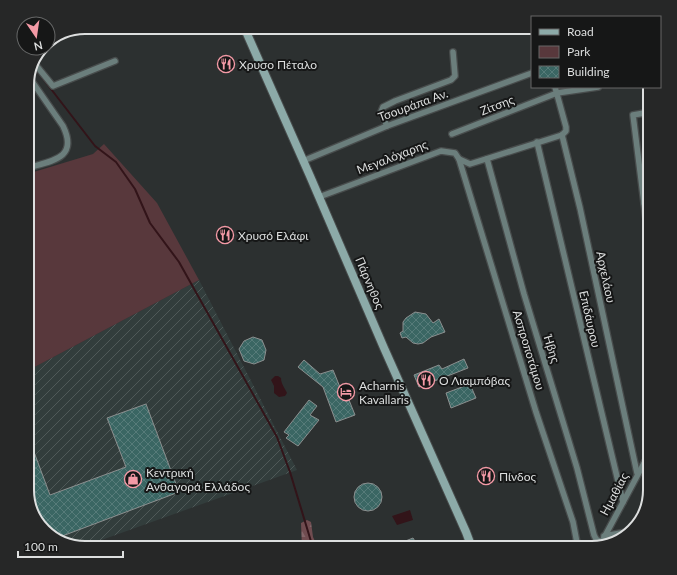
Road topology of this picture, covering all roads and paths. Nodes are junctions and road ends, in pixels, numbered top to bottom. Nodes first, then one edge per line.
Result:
1 (247, 34) edge
2 (453, 52) dead end
3 (115, 61) dead end
4 (37, 67) edge
5 (531, 73) edge
6 (34, 84) edge
7 (584, 88) edge
8 (556, 90) edge
9 (643, 113) edge
10 (388, 126) junction
11 (452, 134) dead end
12 (562, 135) junction
13 (537, 142) junction
14 (459, 159) junction
15 (487, 159) junction
16 (303, 161) junction
17 (34, 166) edge
18 (643, 178) edge
19 (319, 197) junction
20 (643, 464) edge
21 (638, 473) junction
22 (623, 502) junction
23 (617, 534) edge
24 (604, 536) junction
25 (597, 540) edge
26 (602, 540) edge
27 (469, 541) edge
28 (577, 541) edge

1 - 16 main road, Πάρνηθος
2 - 10 street
3 - 4 street
5 - 10 street, Τσουράπα Αν.
6 - 17 street
7 - 8 street, Ζίτσης
8 - 11 street, Ζίτσης
8 - 12 street, Αρχελάου
9 - 18 street
10 - 16 street, Τσουράπα Αν.
12 - 13 street, Μεγαλόχαρης
12 - 21 street, Αρχελάου
13 - 15 street, Μεγαλόχαρης
13 - 22 street, Επιδάυρου
14 - 15 street, Μεγαλόχαρης
14 - 19 street, Μεγαλόχαρης
14 - 28 street, Ασπροποτάμου
15 - 25 street, Ήβης
16 - 19 main road, Πάρνηθος
19 - 27 main road, Πάρνηθος
20 - 21 street, Ημαθίας
21 - 22 street, Ημαθίας
22 - 24 street, Ημαθίας
23 - 24 street
24 - 26 street, Ημαθίας

